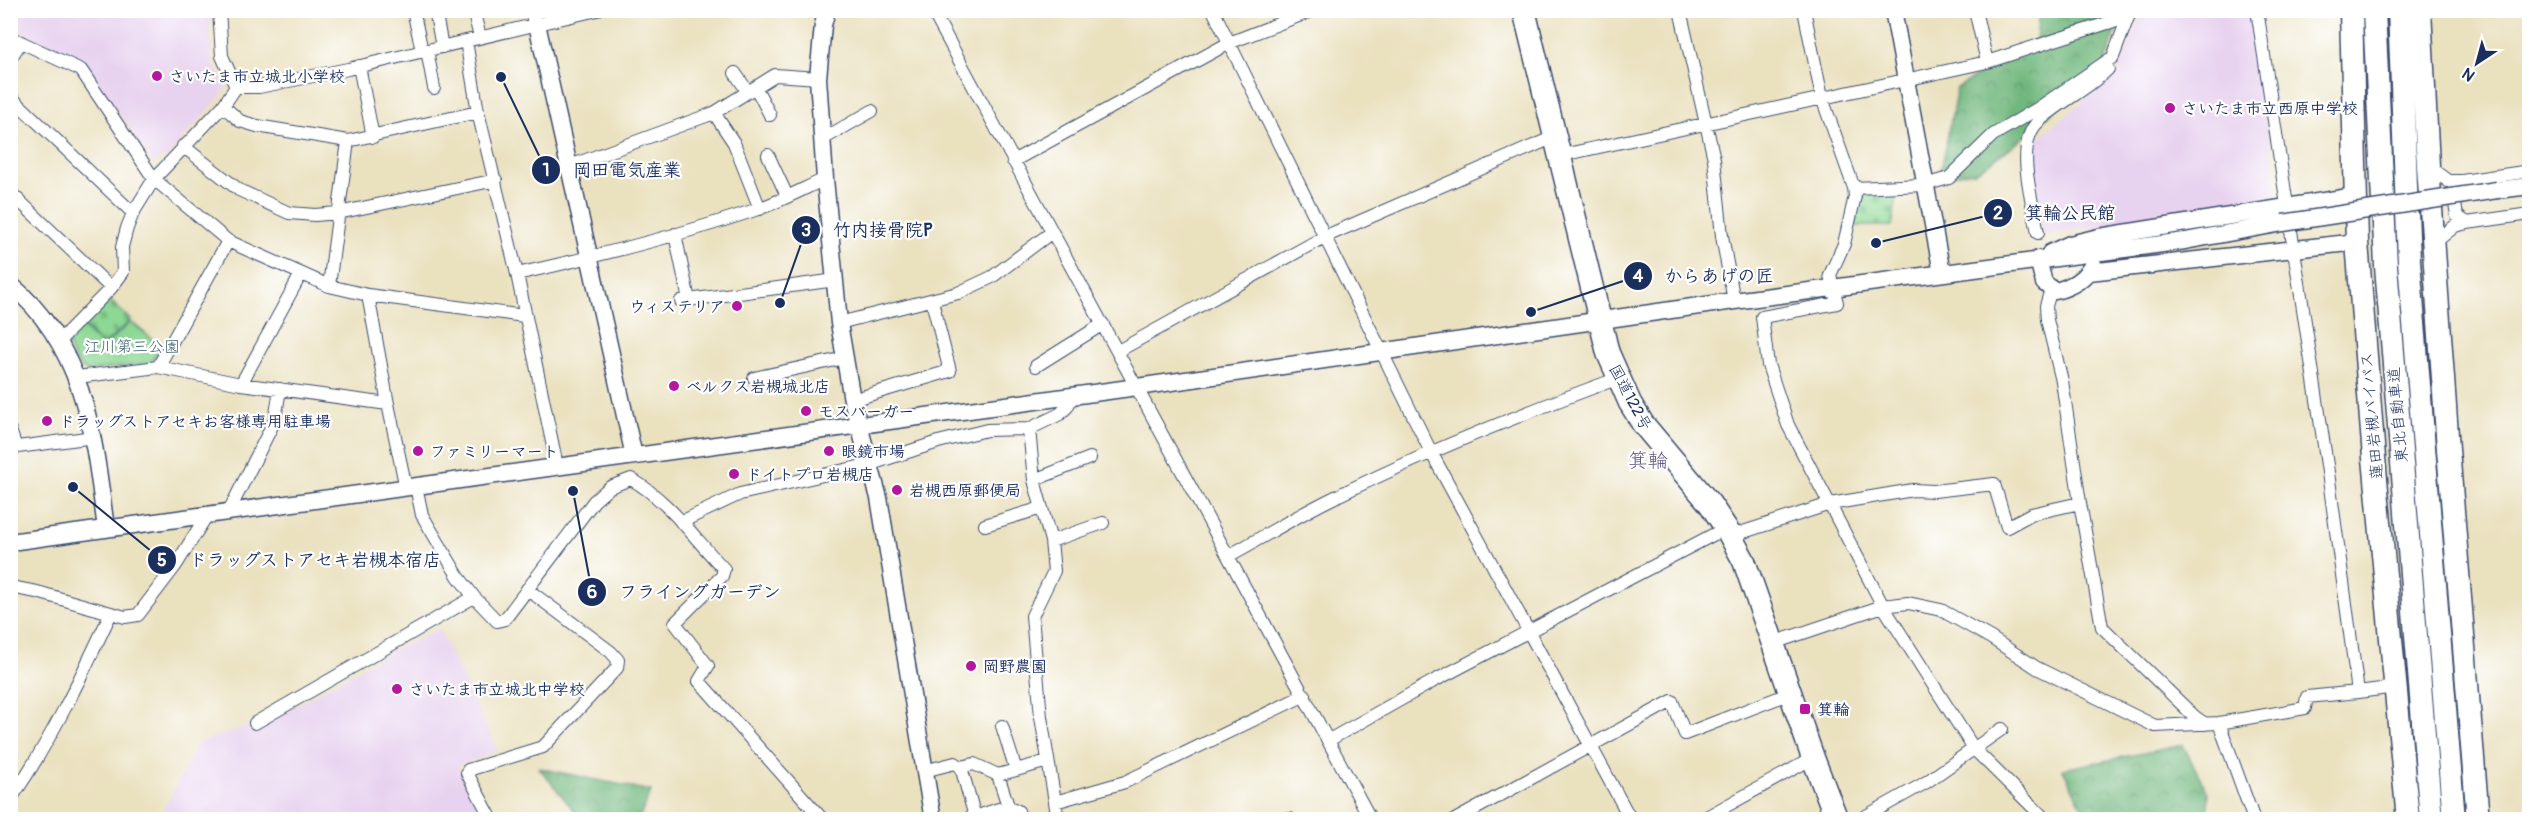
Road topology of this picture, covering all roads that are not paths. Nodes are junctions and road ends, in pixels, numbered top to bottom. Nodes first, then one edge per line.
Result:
1 (219, 10) edge
2 (413, 10) edge
3 (435, 10) edge
4 (473, 10) edge
5 (597, 10) edge
6 (827, 10) edge
7 (932, 10) edge
8 (1213, 10) edge
9 (1314, 10) edge
10 (1524, 10) edge
11 (1680, 10) edge
12 (1804, 10) edge
13 (1893, 10) edge
14 (1975, 10) edge
15 (2257, 10) edge
16 (2351, 10) edge
17 (2374, 10) edge
18 (2399, 10) edge
19 (2420, 10) edge
20 (2130, 13) edge
21 (534, 19) edge
22 (480, 37) junction
23 (16, 40) edge
24 (466, 41) junction
25 (1229, 43) junction
26 (442, 47) junction
27 (425, 51) junction
28 (2113, 57) junction
29 (10, 59) edge
30 (1987, 62) junction
31 (359, 66) junction
32 (735, 73) dead end
33 (818, 78) junction
34 (1905, 80) junction
35 (236, 87) junction
36 (434, 88) dead end
37 (752, 90) junction
38 (10, 96) edge
39 (1822, 98) junction
40 (223, 106) junction
41 (872, 111) dead end
42 (478, 112) junction
43 (714, 113) junction
44 (770, 114) dead end
45 (1706, 125) junction
46 (373, 137) junction
47 (823, 139) junction
48 (348, 141) junction
49 (183, 146) junction
50 (1556, 146) junction
51 (768, 155) dead end
52 (1013, 161) junction
53 (570, 166) junction
54 (2428, 166) junction
55 (2529, 171) edge
56 (154, 179) junction
57 (825, 179) junction
58 (496, 180) junction
59 (2462, 181) junction
60 (1924, 185) junction
61 (2529, 186) edge
62 (1854, 188) junction
63 (10, 192) edge
64 (2498, 195) junction
65 (2529, 195) edge
66 (788, 196) junction
67 (2355, 196) junction
68 (760, 209) junction
69 (133, 213) junction
70 (338, 213) junction
71 (2529, 214) edge
72 (2285, 221) junction
73 (2468, 223) junction
74 (1052, 232) junction
75 (2038, 232) dead end
76 (675, 234) junction
77 (1324, 237) junction
78 (228, 240) junction
79 (2357, 242) junction
80 (2434, 243) junction
81 (2293, 250) junction
82 (2098, 252) junction
83 (590, 258) junction
84 (2038, 259) junction
85 (2089, 272) junction
86 (1942, 273) junction
87 (301, 274) junction
88 (517, 274) junction
89 (836, 280) junction
90 (10, 284) edge
91 (328, 286) junction
92 (111, 288) junction
93 (1833, 288) junction
94 (2051, 289) junction
95 (368, 295) junction
96 (932, 301) junction
97 (1734, 301) junction
98 (524, 316) junction
99 (1600, 321) junction
100 (839, 323) junction
101 (1103, 324) junction
102 (58, 342) junction
103 (1118, 351) junction
104 (1382, 352) junction
105 (845, 358) junction
106 (1036, 366) dead end
107 (158, 367) junction
108 (77, 377) junction
109 (754, 378) dead end
110 (1619, 378) junction
111 (241, 384) junction
112 (1137, 387) junction
113 (280, 389) junction
114 (1073, 395) junction
115 (852, 400) junction
116 (388, 404) junction
117 (859, 424) junction
118 (1029, 429) junction
119 (10, 430) edge
120 (94, 437) junction
121 (13, 448) edge
122 (1431, 452) junction
123 (630, 456) junction
124 (1090, 458) dead end
125 (871, 464) junction
126 (557, 466) junction
127 (631, 479) junction
128 (1034, 480) junction
129 (411, 487) junction
130 (2080, 503) junction
131 (1830, 504) junction
132 (1042, 508) junction
133 (229, 512) junction
134 (207, 515) junction
135 (681, 522) junction
136 (1102, 523) dead end
137 (985, 525) dead end
138 (106, 529) junction
139 (1729, 532) junction
140 (1051, 541) junction
141 (10, 542) edge
142 (1230, 555) junction
143 (10, 587) edge
144 (527, 589) junction
145 (474, 597) junction
146 (1883, 606) junction
147 (111, 613) junction
148 (1529, 632) junction
149 (1773, 643) junction
150 (2396, 687) junction
151 (2358, 692) junction
152 (1791, 693) junction
153 (1305, 695) junction
154 (255, 723) dead end
155 (2219, 723) junction
156 (2205, 724) junction
157 (1002, 726) dead end
158 (2002, 729) dead end
159 (1329, 740) junction
160 (1591, 745) junction
161 (1974, 749) junction
162 (1813, 758) junction
163 (1048, 760) junction
164 (961, 767) junction
165 (1016, 770) junction
166 (924, 771) junction
167 (998, 775) junction
168 (10, 800) edge
169 (1055, 802) junction
170 (1008, 806) junction
171 (492, 819) edge
172 (823, 819) edge
173 (933, 819) edge
174 (968, 819) edge
175 (1021, 819) edge
176 (1058, 819) edge
177 (1371, 819) edge
178 (1455, 819) edge
179 (1631, 819) edge
180 (1701, 819) edge
181 (1838, 819) edge
182 (1859, 819) edge
183 (2046, 819) edge
184 (2254, 819) edge
185 (2408, 819) edge
186 (2431, 819) edge
187 (2454, 819) edge
188 (2478, 819) edge

1 - 35 street
2 - 27 street
3 - 26 street
4 - 22 street
5 - 21 street
6 - 33 street
7 - 52 street
8 - 25 street
9 - 25 street
10 - 50 highway, 国道122号
11 - 45 street
12 - 39 street
13 - 34 street
14 - 30 street
15 - 72 street
16 - 67 highway, 蓮田岩槻バイパス
17 - 186 highway, 東北自動車道
18 - 187 highway, 東北自動車道
19 - 54 highway
20 - 28 street
20 - 30 street
21 - 22 street
21 - 53 street
22 - 24 street
23 - 29 street
23 - 56 street
24 - 26 street
24 - 42 street
25 - 52 street
25 - 77 street
26 - 27 street
27 - 31 street
27 - 36 street
28 - 60 street
28 - 75 street
30 - 34 street
31 - 35 street
31 - 46 street
32 - 37 street
33 - 37 street
33 - 47 street
34 - 39 street
34 - 60 street
35 - 40 street
37 - 43 street
37 - 44 street
38 - 69 street
39 - 45 street
39 - 62 street
40 - 48 street
40 - 49 street
41 - 47 street
42 - 46 street
42 - 58 street
43 - 53 street
43 - 68 street
45 - 50 street
45 - 97 street
46 - 48 street
47 - 57 street
48 - 70 street
49 - 56 street
49 - 70 street
50 - 77 street
50 - 99 highway, 国道122号
51 - 66 street
52 - 74 street
53 - 83 street
54 - 59 street
54 - 80 highway
55 - 59 street
56 - 69 street
56 - 78 street
57 - 66 street
57 - 89 street
58 - 70 street
58 - 88 street
59 - 73 street
60 - 62 street
60 - 86 street
61 - 64 street
62 - 93 street
63 - 92 street
64 - 65 street
64 - 72 street
66 - 68 street
67 - 72 street
67 - 79 highway, 蓮田岩槻バイパス
68 - 76 street
69 - 92 street
70 - 91 street
71 - 73 street
72 - 81 street
72 - 82 street
72 - 84 street
73 - 80 street
74 - 96 street
74 - 101 street
76 - 83 street
76 - 89 street
77 - 103 street
77 - 104 street
78 - 87 street
78 - 107 street
79 - 81 street
79 - 150 highway, 蓮田岩槻バイパス
80 - 188 highway
81 - 85 street
81 - 151 street
82 - 84 street
82 - 85 street
83 - 88 street
83 - 123 street
84 - 86 street
84 - 94 street
85 - 94 street
86 - 93 street
87 - 91 street
87 - 111 street
88 - 98 street
89 - 100 street
90 - 102 street
91 - 95 street
92 - 102 street
93 - 97 street
93 - 131 street
94 - 130 street
95 - 98 street
95 - 116 street
96 - 100 street
96 - 115 street
97 - 99 street
98 - 126 street
99 - 104 street
99 - 110 highway, 国道122号
100 - 105 street
101 - 103 street
101 - 106 street
102 - 108 street
103 - 112 street
104 - 112 street
104 - 122 street
105 - 109 street
105 - 115 street
107 - 108 street
107 - 111 street
108 - 120 street
110 - 122 street
110 - 139 highway, 国道122号
111 - 113 street
112 - 114 street
112 - 142 street
113 - 116 street
113 - 133 street
114 - 117 street
114 - 118 street
115 - 117 street
116 - 129 street
117 - 123 street
117 - 125 street
118 - 125 street
118 - 128 street
119 - 121 street
120 - 121 street
120 - 138 street
122 - 142 street
122 - 148 street
123 - 126 street
123 - 127 street
124 - 128 street
125 - 135 street
125 - 166 street
126 - 129 street
127 - 135 street
127 - 144 street
128 - 132 street
129 - 133 street
129 - 145 street
130 - 131 street
130 - 156 street
131 - 139 street
131 - 146 street
132 - 137 street
132 - 140 street
133 - 134 street
134 - 138 street
134 - 147 street
135 - 172 street
136 - 140 street
138 - 141 street
139 - 148 street
139 - 149 highway, 国道122号
140 - 163 street
142 - 153 street
143 - 147 street
144 - 145 street
144 - 171 street
145 - 154 street
146 - 149 street
146 - 156 street
146 - 161 street
147 - 168 street
148 - 159 street
148 - 160 street
149 - 152 highway, 国道122号
150 - 151 street
150 - 185 highway, 蓮田岩槻バイパス
151 - 155 street
152 - 160 street
152 - 162 highway, 国道122号
153 - 159 street
153 - 169 street
155 - 156 street
155 - 184 street
157 - 165 street
158 - 161 street
159 - 177 street
160 - 178 street
160 - 179 street
161 - 182 street
161 - 183 street
162 - 180 street
162 - 181 highway, 国道122号
163 - 165 street
163 - 169 street
164 - 166 street
164 - 167 street
164 - 174 street
165 - 167 street
166 - 173 street
167 - 170 street
169 - 176 street
170 - 174 street
170 - 175 street

